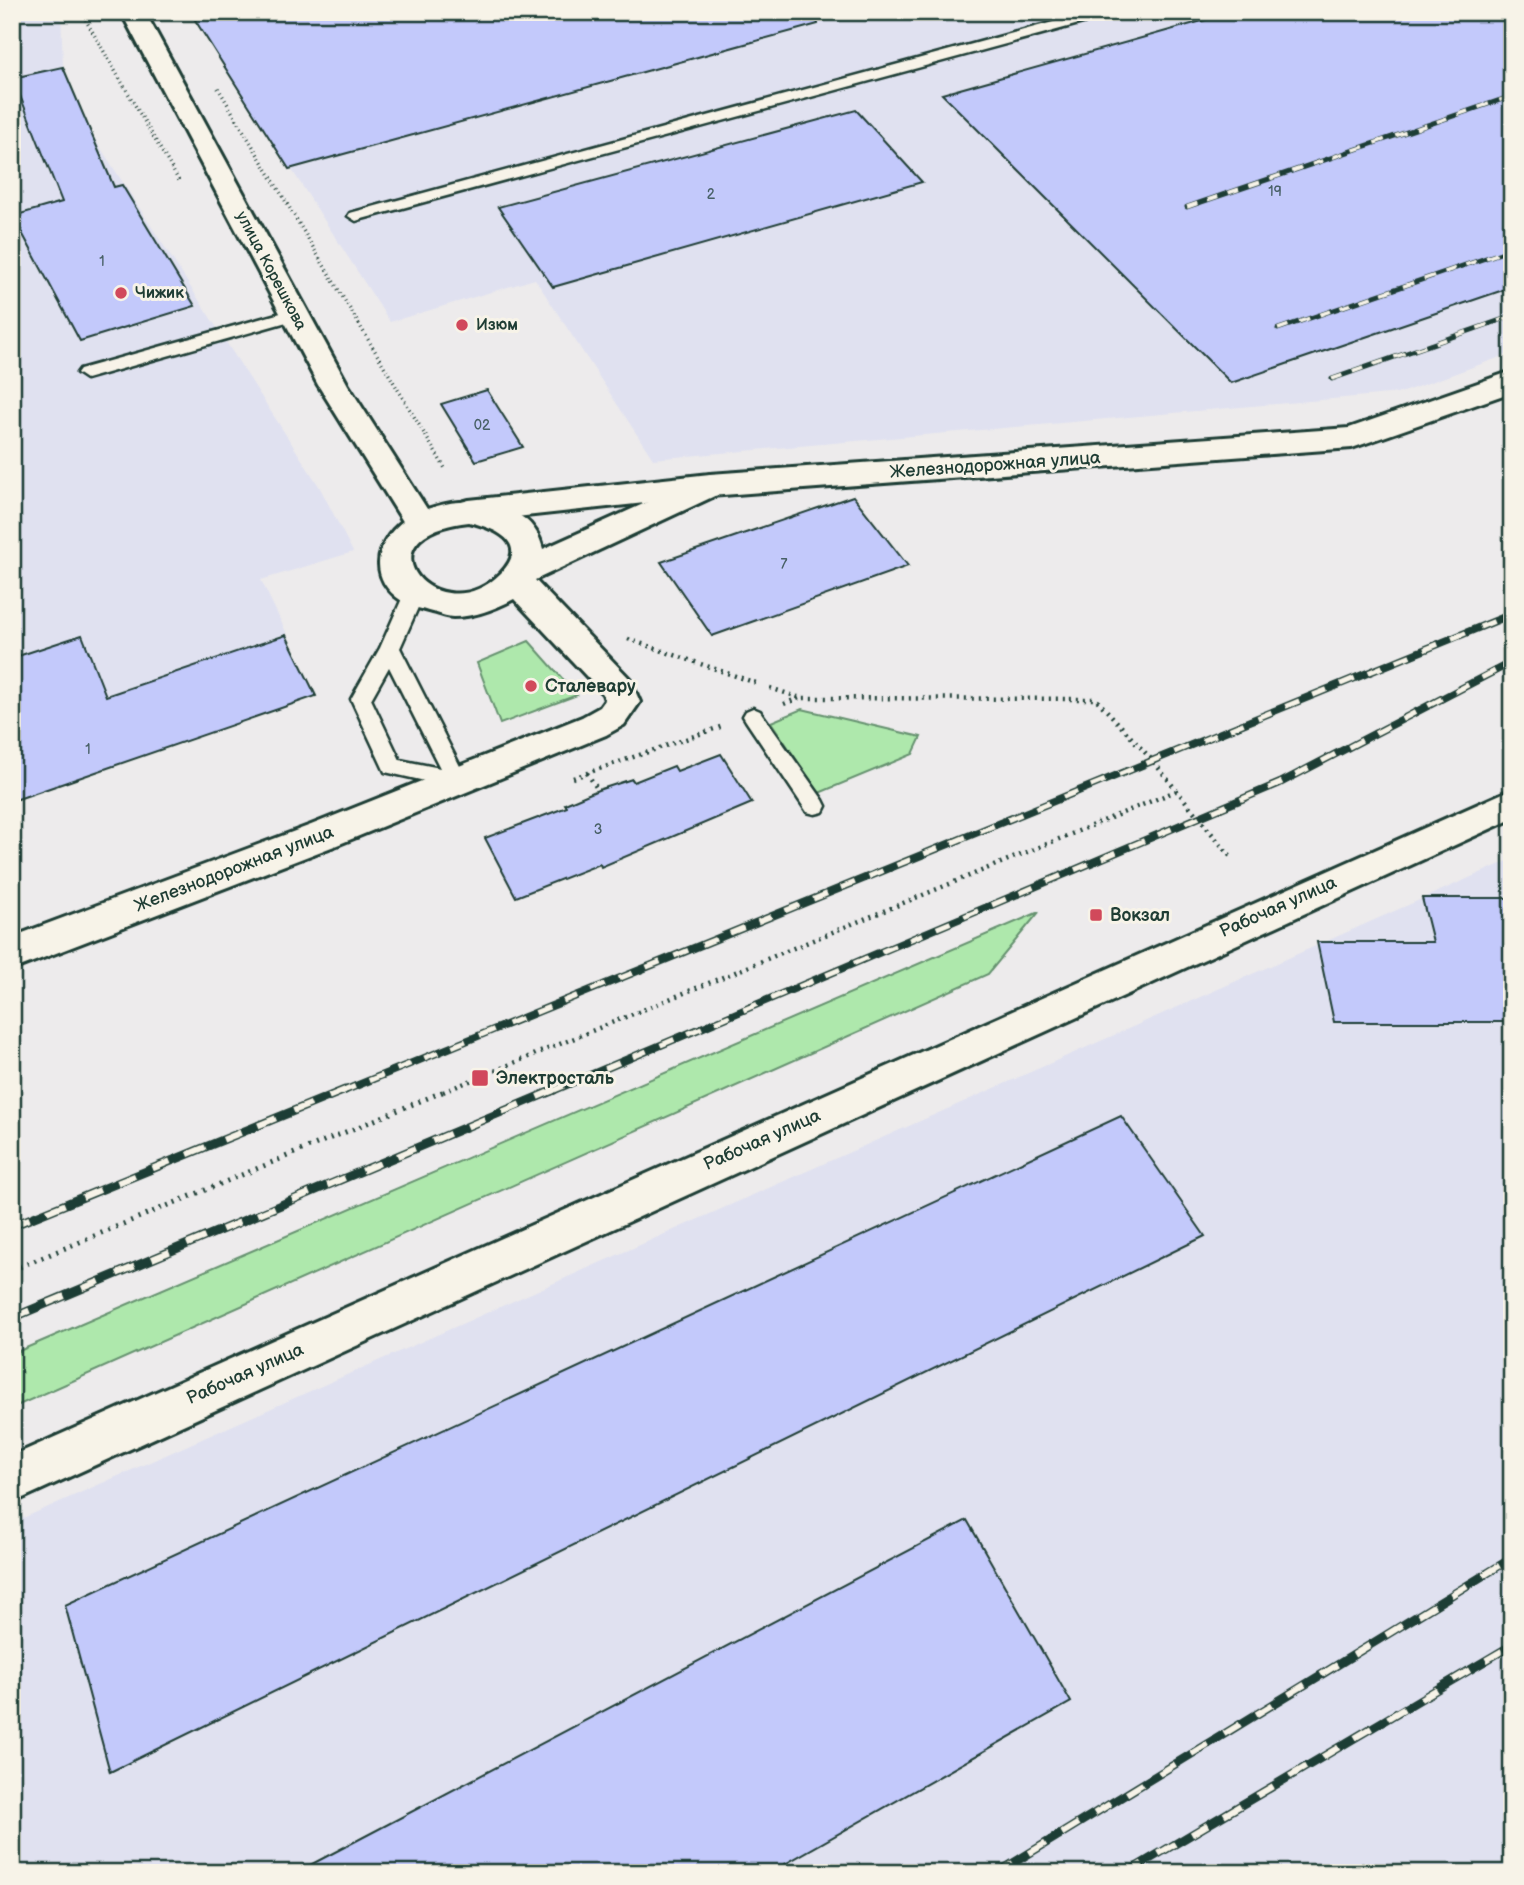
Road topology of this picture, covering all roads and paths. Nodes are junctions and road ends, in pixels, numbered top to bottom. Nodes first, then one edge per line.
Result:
1 (133, 12) edge
2 (1107, 12) edge
3 (215, 84) dead end
4 (356, 216) dead end
5 (295, 314) junction
6 (86, 373) dead end
7 (1512, 381) edge
8 (446, 470) dead end
9 (710, 485) junction
10 (468, 511) junction
11 (420, 523) junction
12 (521, 576) junction
13 (414, 594) junction
14 (619, 636) dead end
15 (390, 648) junction
16 (799, 698) junction
17 (753, 716) junction
18 (456, 780) junction
19 (598, 790) dead end
20 (1176, 791) junction
21 (1512, 803) edge
22 (815, 806) dead end
23 (1230, 856) dead end
24 (12, 954) edge
25 (12, 1270) edge
26 (12, 1480) edge

1 - 5 street, улица Корешкова
2 - 4 lane
3 - 8 path
5 - 6 lane
5 - 11 street, улица Корешкова
7 - 9 street, Железнодорожная улица
9 - 10 street, Железнодорожная улица
9 - 12 street
10 - 11 street
10 - 12 street
11 - 13 street
12 - 13 street
12 - 18 street, Железнодорожная улица
13 - 15 lane
14 - 16 path
15 - 18 lane
15 - 18 lane
16 - 17 path
16 - 20 path
17 - 19 path
17 - 22 lane
18 - 24 street, Железнодорожная улица
20 - 23 path
20 - 25 path
21 - 26 street, Рабочая улица

